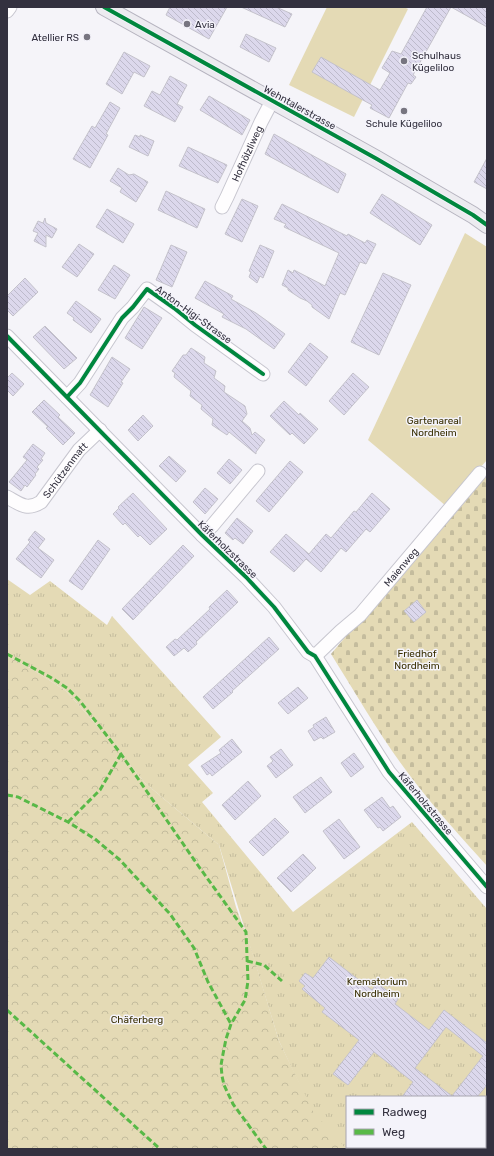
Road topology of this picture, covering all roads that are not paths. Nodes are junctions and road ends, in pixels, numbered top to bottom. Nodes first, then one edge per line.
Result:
1 (10, 7) edge
2 (104, 7) edge
3 (7, 11) edge
4 (272, 101) junction
5 (222, 207) dead end
6 (487, 225) edge
7 (7, 336) edge
8 (263, 374) dead end
9 (67, 397) junction
10 (100, 430) junction
11 (258, 471) dead end
12 (480, 473) dead end
13 (7, 497) edge
14 (202, 535) junction
15 (315, 656) junction
16 (487, 887) edge

1 - 3 street
2 - 4 main road, Wehntalerstrasse
4 - 5 street, Hofhölzliweg
4 - 6 main road, Wehntalerstrasse
7 - 9 street, Käferholzstrasse
8 - 9 street, Anton-Higi-Strasse
9 - 10 street, Käferholzstrasse
10 - 13 street, Schützenmatt
10 - 14 street, Käferholzstrasse
11 - 14 street
12 - 15 street, Maienweg
14 - 15 street, Käferholzstrasse
15 - 16 street, Käferholzstrasse

